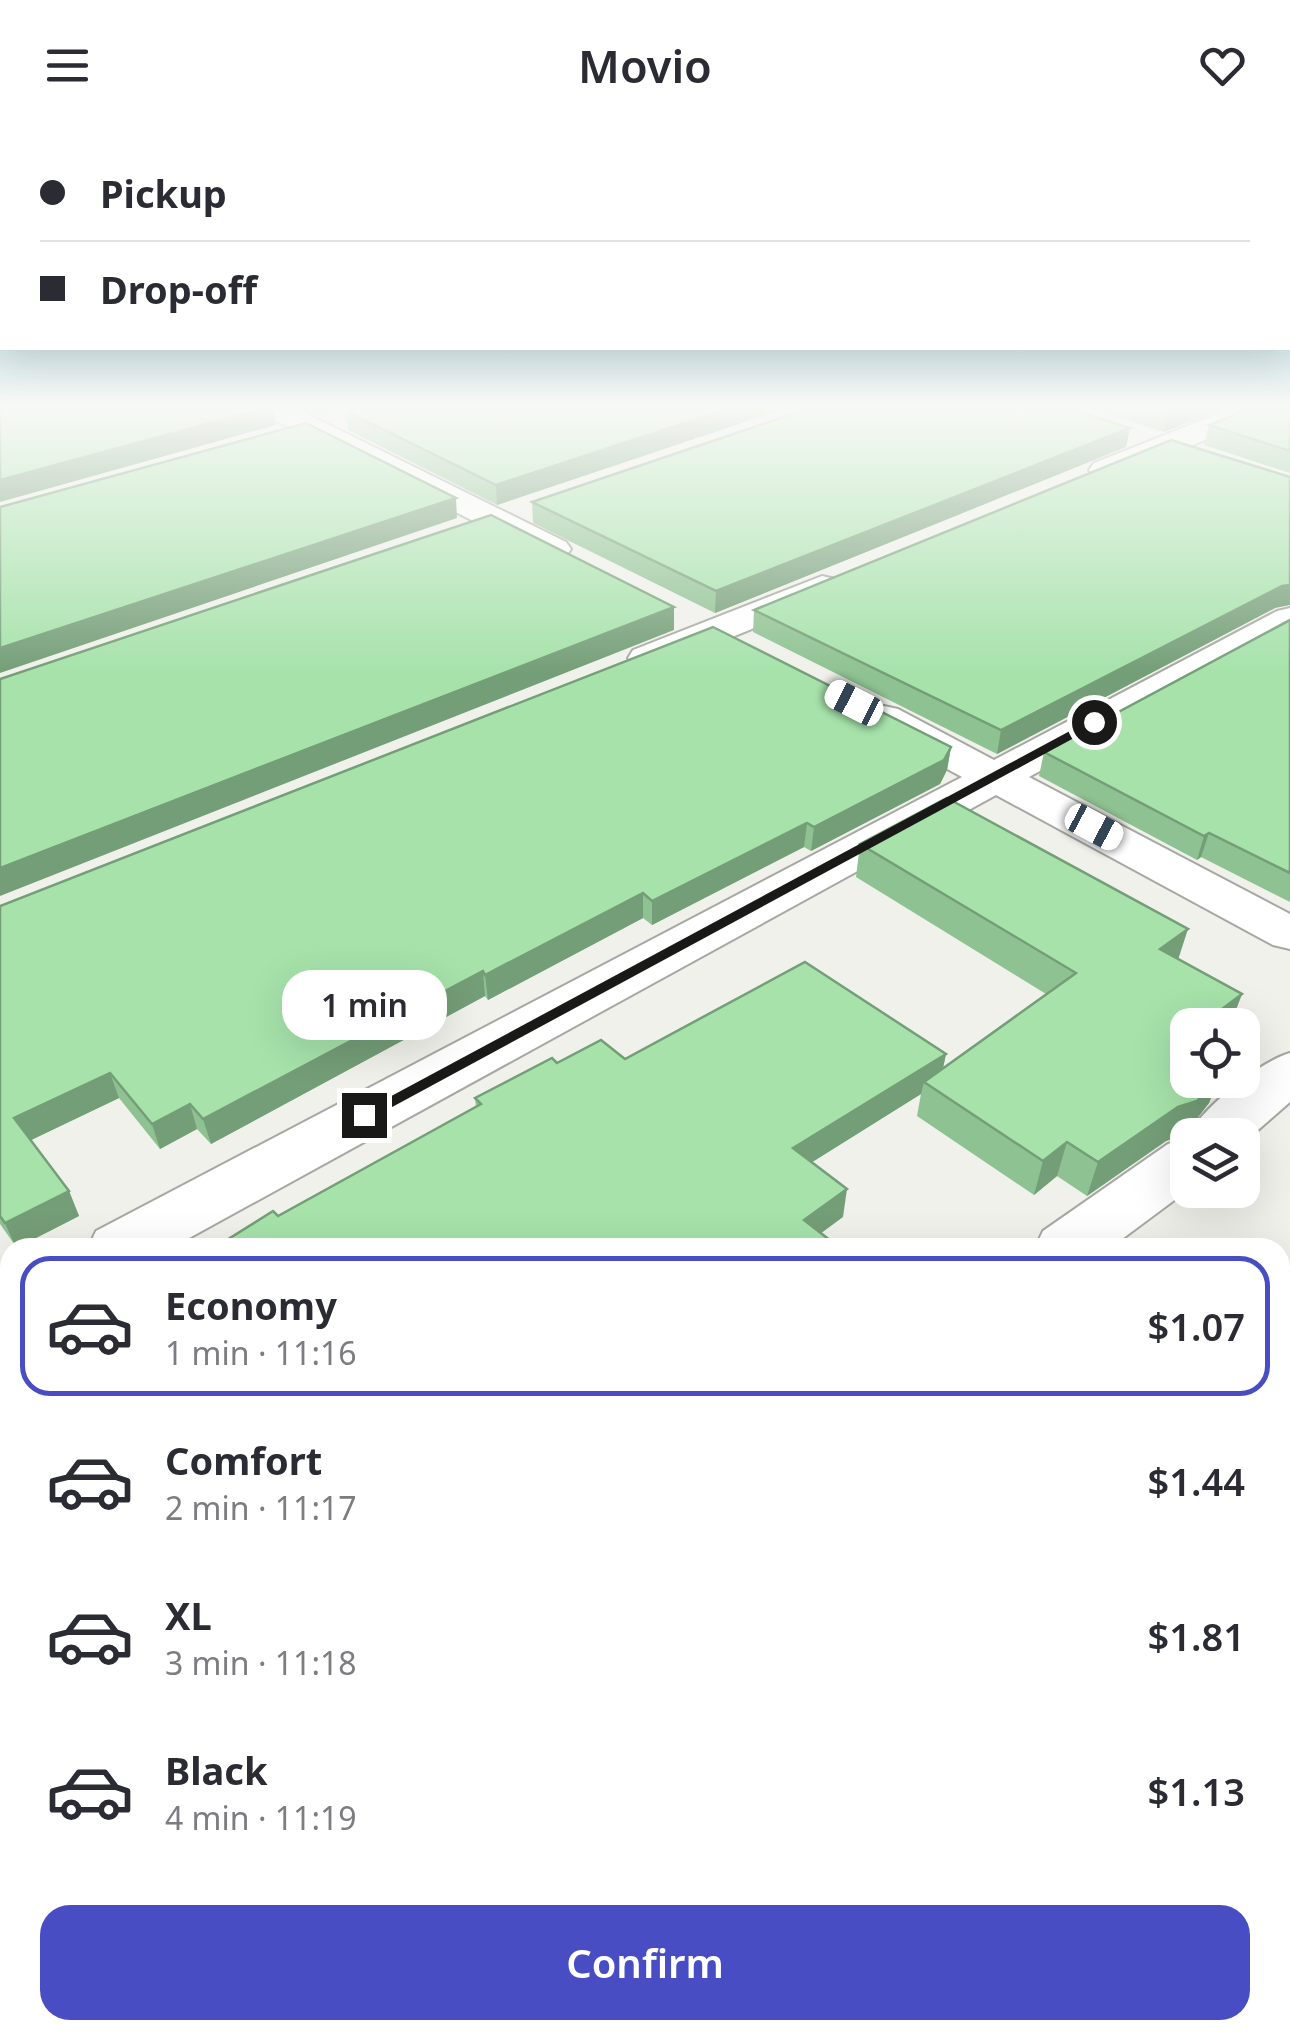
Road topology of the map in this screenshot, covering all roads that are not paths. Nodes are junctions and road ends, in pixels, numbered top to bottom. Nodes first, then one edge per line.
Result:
1 (450, 496) edge
2 (535, 508) edge
3 (498, 520) junction
4 (462, 533) edge
5 (581, 563) edge
6 (857, 572) edge
7 (664, 606) edge
8 (1290, 618) edge
9 (714, 632) junction
10 (749, 649) edge
11 (622, 668) edge
12 (854, 703) edge
13 (995, 774) junction
14 (1290, 934) edge
15 (1290, 1072) edge
16 (1236, 1118) edge
17 (1170, 1172) edge
18 (137, 1238) edge
19 (1079, 1238) edge

1 - 3 street
2 - 3 street
3 - 4 street
3 - 5 street
6 - 9 street
7 - 9 street
8 - 13 street
9 - 10 street
9 - 11 street
12 - 13 street
13 - 14 street
13 - 18 street
15 - 16 street
17 - 19 street

